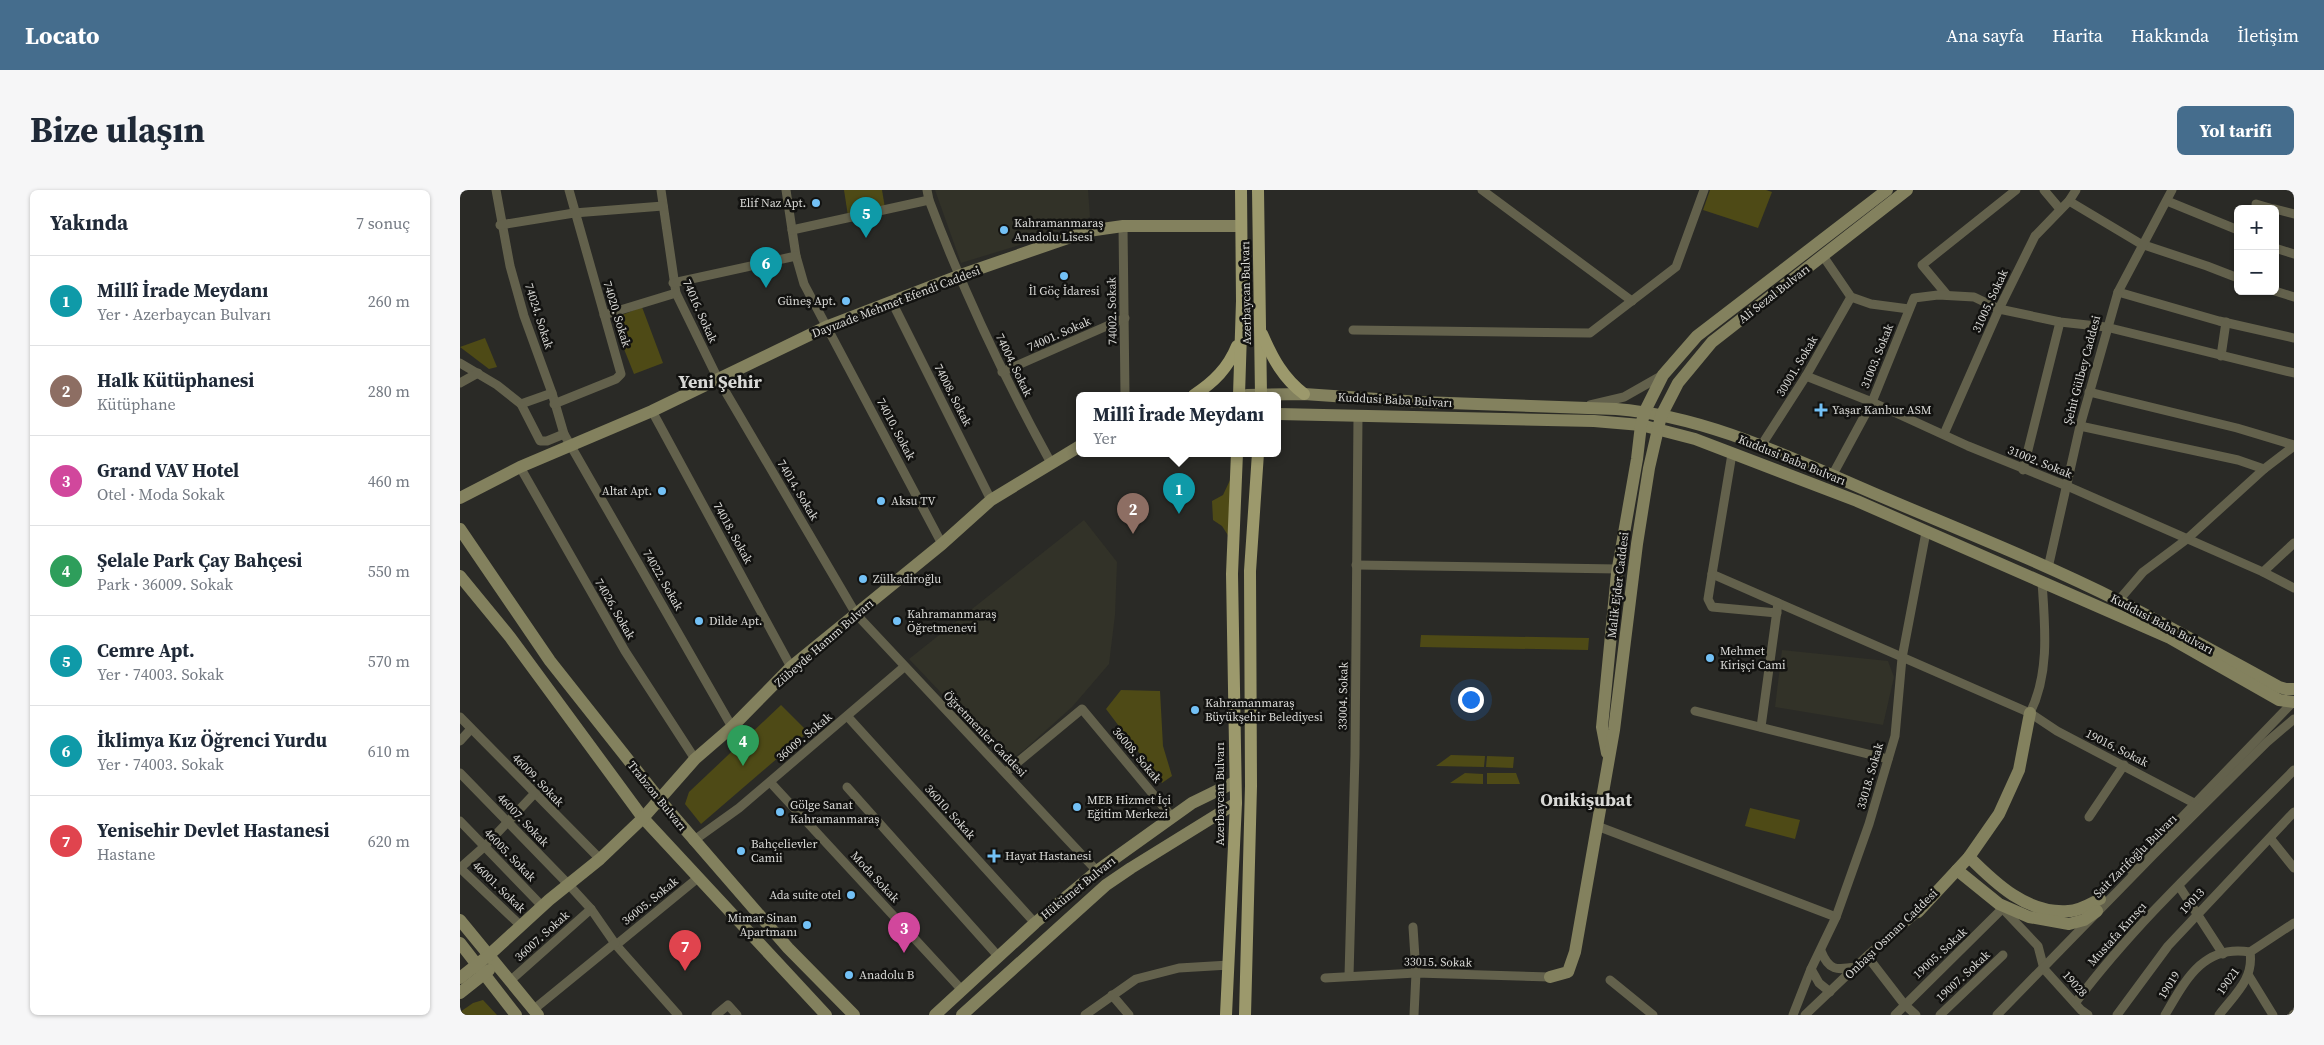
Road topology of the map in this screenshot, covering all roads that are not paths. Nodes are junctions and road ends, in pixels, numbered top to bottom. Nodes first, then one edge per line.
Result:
1 (496, 190) edge
2 (570, 190) edge
3 (661, 190) edge
4 (786, 190) edge
5 (928, 190) edge
6 (1241, 190) edge
7 (1258, 190) edge
8 (1482, 190) edge
9 (1704, 190) edge
10 (1887, 190) edge
11 (1908, 190) edge
12 (2016, 190) edge
13 (2044, 190) edge
14 (2076, 190) edge
15 (2172, 190) edge
16 (929, 200) junction
17 (2069, 201) junction
18 (2167, 201) junction
19 (2256, 204) dead end
20 (2260, 205) edge
21 (663, 206) junction
22 (2060, 209) junction
23 (2279, 210) edge
24 (574, 213) junction
25 (2294, 214) edge
26 (500, 225) junction
27 (1123, 226) junction
28 (1241, 226) junction
29 (2234, 228) edge
30 (792, 230) junction
31 (2141, 244) junction
32 (2279, 249) edge
33 (2294, 254) edge
34 (796, 256) junction
35 (1823, 256) junction
36 (958, 276) junction
37 (2234, 276) edge
38 (673, 283) junction
39 (2118, 292) junction
40 (2279, 292) edge
41 (676, 293) junction
42 (1946, 295) junction
43 (1851, 297) junction
44 (2294, 297) edge
45 (1632, 301) junction
46 (892, 302) junction
47 (1908, 309) junction
48 (1999, 309) junction
49 (604, 316) junction
50 (1125, 318) junction
51 (2060, 322) junction
52 (2226, 322) junction
53 (828, 326) junction
54 (2106, 327) junction
55 (1260, 329) junction
56 (1353, 330) dead end
57 (2294, 338) edge
58 (1240, 339) junction
59 (2221, 356) junction
60 (460, 363) edge
61 (1002, 372) junction
62 (478, 373) junction
63 (2294, 373) edge
64 (1663, 375) junction
65 (1806, 376) junction
66 (718, 379) junction
67 (460, 383) edge
68 (1125, 392) edge
69 (1198, 392) edge
70 (1239, 392) edge
71 (1261, 392) edge
72 (2089, 392) junction
73 (552, 393) junction
74 (1304, 394) junction
75 (1281, 395) edge
76 (1872, 402) junction
77 (521, 404) junction
78 (554, 404) junction
79 (1578, 408) junction
80 (652, 410) junction
81 (1645, 411) junction
82 (1281, 414) edge
83 (1661, 416) junction
84 (1358, 417) junction
85 (1641, 425) junction
86 (2080, 426) junction
87 (1658, 430) junction
88 (564, 434) junction
89 (1944, 434) junction
90 (571, 446) junction
91 (1761, 446) junction
92 (2294, 446) edge
93 (1076, 448) edge
94 (1732, 454) junction
95 (1237, 457) edge
96 (1258, 457) edge
97 (1051, 463) junction
98 (520, 467) junction
99 (2264, 469) junction
100 (2023, 470) junction
101 (1832, 476) junction
102 (2067, 486) junction
103 (460, 498) edge
104 (991, 500) junction
105 (460, 529) edge
106 (1926, 532) junction
107 (2187, 539) junction
108 (2294, 543) edge
109 (942, 544) junction
110 (460, 551) edge
111 (480, 561) junction
112 (1356, 565) junction
113 (2048, 568) junction
114 (1618, 569) junction
115 (2263, 572) junction
116 (1712, 574) junction
117 (460, 576) edge
118 (2042, 582) junction
119 (2294, 588) edge
120 (2119, 600) junction
121 (1778, 603) junction
122 (1777, 613) junction
123 (856, 614) junction
124 (1902, 658) junction
125 (904, 667) junction
126 (791, 668) junction
127 (2294, 689) edge
128 (2294, 702) edge
129 (1695, 710) dead end
130 (2030, 713) junction
131 (460, 717) edge
132 (848, 717) junction
133 (2294, 719) edge
134 (732, 727) junction
135 (1761, 727) junction
136 (472, 729) junction
137 (460, 741) edge
138 (695, 759) junction
139 (1888, 759) junction
140 (1608, 760) junction
141 (2124, 765) junction
142 (2294, 770) edge
143 (1006, 772) junction
144 (460, 773) edge
145 (770, 782) junction
146 (1235, 782) junction
147 (847, 787) dead end
148 (534, 794) junction
149 (660, 798) junction
150 (1236, 803) junction
151 (2194, 803) junction
152 (2294, 812) edge
153 (1172, 817) junction
154 (2088, 817) dead end
155 (643, 818) junction
156 (460, 821) edge
157 (508, 822) junction
158 (1597, 826) junction
159 (2270, 838) junction
160 (693, 841) junction
161 (485, 846) junction
162 (1969, 857) junction
163 (600, 859) junction
164 (460, 868) edge
165 (2294, 868) edge
166 (1958, 870) junction
167 (1097, 871) junction
168 (699, 877) junction
169 (569, 884) junction
170 (2179, 886) junction
171 (2099, 905) junction
172 (542, 906) junction
173 (2001, 906) junction
174 (591, 909) junction
175 (1918, 912) joint
176 (2197, 914) junction
177 (1836, 917) junction
178 (460, 920) edge
179 (1035, 923) junction
180 (2294, 923) edge
181 (520, 925) junction
182 (1413, 927) dead end
183 (460, 943) edge
184 (615, 944) junction
185 (1821, 951) junction
186 (2250, 952) junction
187 (2223, 954) junction
188 (2003, 955) dead end
189 (998, 956) junction
190 (1867, 956) junction
191 (493, 960) junction
192 (1229, 965) junction
193 (1856, 967) junction
194 (1811, 969) junction
195 (2044, 969) junction
196 (481, 970) junction
197 (1416, 973) junction
198 (1349, 976) junction
199 (2249, 976) junction
200 (460, 978) edge
201 (1325, 978) dead end
202 (1550, 978) joint
203 (1610, 980) dead end
204 (510, 981) junction
205 (961, 989) junction
206 (1830, 992) junction
207 (460, 993) edge
208 (1112, 994) junction
209 (2076, 1002) junction
210 (1904, 1004) junction
211 (535, 1012) edge
212 (2082, 1013) edge
213 (516, 1015) edge
214 (678, 1015) edge
215 (716, 1015) edge
216 (737, 1015) edge
217 (826, 1015) edge
218 (854, 1015) edge
219 (935, 1015) edge
220 (962, 1015) edge
221 (1084, 1015) edge
222 (1129, 1015) edge
223 (1226, 1015) edge
224 (1245, 1015) edge
225 (1414, 1015) edge
226 (1653, 1015) edge
227 (1793, 1015) edge
228 (1805, 1015) edge
229 (1895, 1015) edge
230 (1916, 1015) edge
231 (1940, 1015) edge
232 (1997, 1015) edge
233 (2117, 1015) edge
234 (2165, 1015) edge
235 (2219, 1015) edge
236 (2273, 1015) edge

1 - 26 street, 74024. Sokak
2 - 24 street, 74020. Sokak
3 - 21 street, 74016. Sokak
4 - 30 street, 74010. Sokak
5 - 16 street, 74004. Sokak
6 - 28 main road
7 - 55 main road, Azerbaycan Bulvarı
8 - 45 street
9 - 45 street
10 - 64 main road, Ali Sezal Bulvarı
11 - 35 main road, Ali Sezal Bulvarı
12 - 42 street
13 - 22 street
14 - 17 street, 31005. Sokak
15 - 18 street, Şehit Gülbey Caddesi
16 - 30 street
16 - 36 street, 74004. Sokak
17 - 22 street, 31005. Sokak
17 - 31 street
18 - 29 street
18 - 31 street, Şehit Gülbey Caddesi
19 - 20 street
21 - 24 street
21 - 38 street, 74016. Sokak
22 - 48 street, 31005. Sokak
23 - 25 street
24 - 26 street
24 - 49 street, 74020. Sokak
26 - 73 street, 74024. Sokak
27 - 28 main road, Dayızade Mehmet Efendi Caddesi
27 - 36 main road, Dayızade Mehmet Efendi Caddesi
27 - 50 street, 74002. Sokak
28 - 58 main road
30 - 34 street, 74010. Sokak
31 - 37 street
31 - 39 street, Şehit Gülbey Caddesi
32 - 33 street
34 - 38 street
34 - 53 street, 74010. Sokak
35 - 43 street
35 - 83 main road, Ali Sezal Bulvarı
36 - 46 main road, Dayızade Mehmet Efendi Caddesi
36 - 61 street, 74004. Sokak
38 - 41 street, 74016. Sokak
39 - 52 street
39 - 54 street, Şehit Gülbey Caddesi
40 - 44 street
41 - 49 street
41 - 66 street, 74016. Sokak
42 - 47 street, 31003. Sokak
42 - 48 street
43 - 47 street
43 - 65 street, 30001. Sokak
45 - 56 street
46 - 53 main road, Dayızade Mehmet Efendi Caddesi
46 - 104 street, 74008. Sokak
47 - 76 street, 31003. Sokak
48 - 51 street
48 - 89 street, 31005. Sokak
49 - 78 street, 74020. Sokak
50 - 61 street, 74001. Sokak
50 - 68 street, 74002. Sokak
51 - 54 street
51 - 100 street
52 - 57 street
52 - 59 street
53 - 66 main road, Dayızade Mehmet Efendi Caddesi
53 - 109 street, 74010. Sokak
54 - 59 street
54 - 72 street, Şehit Gülbey Caddesi
55 - 71 main road, Azerbaycan Bulvarı
55 - 74 main road
58 - 69 main road
58 - 70 main road
59 - 63 street
60 - 62 street
61 - 97 street, 74004. Sokak
62 - 67 street
62 - 77 street
64 - 79 street
64 - 81 main road, Ali Sezal Bulvarı
65 - 76 street, 31002. Sokak
65 - 91 street, 30001. Sokak
66 - 80 main road, Dayızade Mehmet Efendi Caddesi
66 - 123 street, 74014. Sokak
72 - 86 street, Şehit Gülbey Caddesi
72 - 92 street
73 - 77 street
73 - 78 street, 74024. Sokak
74 - 75 main road, Kuddusi Baba Bulvarı
74 - 79 main road, Kuddusi Baba Bulvarı
76 - 89 street, 31002. Sokak
76 - 101 street, 31003. Sokak
77 - 88 street
78 - 88 street, 74024. Sokak
79 - 81 main road, Kuddusi Baba Bulvarı
80 - 90 main road, Dayızade Mehmet Efendi Caddesi
80 - 126 street, 74018. Sokak
81 - 83 main road, Kuddusi Baba Bulvarı
81 - 85 main road, Malik Ejder Caddesi
82 - 84 main road, Kuddusi Baba Bulvarı
83 - 87 main road, Malik Ejder Caddesi
83 - 91 main road, Kuddusi Baba Bulvarı
84 - 85 main road, Kuddusi Baba Bulvarı
84 - 112 street, 33004. Sokak
85 - 87 main road, Kuddusi Baba Bulvarı
85 - 114 main road, Malik Ejder Caddesi
86 - 99 street
86 - 102 street, Şehit Gülbey Caddesi
87 - 94 main road, Kuddusi Baba Bulvarı
87 - 140 main road, Malik Ejder Caddesi
88 - 90 street, 74024. Sokak
89 - 100 street, 31002. Sokak
90 - 98 main road, Dayızade Mehmet Efendi Caddesi
90 - 134 street, 74022. Sokak
91 - 101 main road, Kuddusi Baba Bulvarı
92 - 99 street
93 - 97 main road, Zübeyde Hanım Bulvarı
94 - 106 main road, Kuddusi Baba Bulvarı
94 - 116 street
95 - 146 main road, Azerbaycan Bulvarı
96 - 224 main road
97 - 104 main road, Zübeyde Hanım Bulvarı
98 - 103 main road, Dayızade Mehmet Efendi Caddesi
98 - 138 street, 74026. Sokak
99 - 107 street
100 - 102 street, 31002. Sokak
101 - 113 main road, Kuddusi Baba Bulvarı
102 - 107 street, 31002. Sokak
102 - 113 street, Şehit Gülbey Caddesi
104 - 109 main road, Zübeyde Hanım Bulvarı
105 - 111 main road, Trabzon Bulvarı
106 - 118 main road, Kuddusi Baba Bulvarı
106 - 124 street, 33018. Sokak
107 - 115 street, 31002. Sokak
107 - 120 street
108 - 115 street
109 - 123 main road, Zübeyde Hanım Bulvarı
110 - 111 main road, Trabzon Bulvarı
111 - 149 main road, Trabzon Bulvarı
112 - 114 street
112 - 198 street, 33004. Sokak
113 - 120 main road, Kuddusi Baba Bulvarı
114 - 140 main road, Malik Ejder Caddesi
115 - 119 street, 31002. Sokak
116 - 121 street, 19016. Sokak
116 - 122 street
117 - 155 main road, Trabzon Bulvarı
118 - 128 main road, Kuddusi Baba Bulvarı
118 - 130 street
120 - 127 main road, Kuddusi Baba Bulvarı
121 - 122 street
121 - 124 street, 19016. Sokak
122 - 135 street
123 - 125 street, Öğretmenler Caddesi
123 - 126 main road, Zübeyde Hanım Bulvarı
124 - 130 street, 19016. Sokak
124 - 139 street, 33018. Sokak
125 - 132 street, 36009. Sokak
125 - 143 street, Öğretmenler Caddesi
126 - 134 main road, Zübeyde Hanım Bulvarı
128 - 151 street, Sait Zarifoğlu Bulvarı
129 - 135 street
130 - 141 street, 19016. Sokak
130 - 162 main road, Onbaşı Osman Caddesi
131 - 136 street, 46009. Sokak
132 - 145 street, 36009. Sokak
132 - 179 street, 36010. Sokak
133 - 171 street, Sait Zarifoğlu Bulvarı
134 - 138 main road, Zübeyde Hanım Bulvarı
135 - 139 street
136 - 137 street
136 - 148 street, 46009. Sokak
138 - 149 main road, Zübeyde Hanım Bulvarı
139 - 177 street, 33018. Sokak
140 - 158 main road, Malik Ejder Caddesi
141 - 151 street, 19016. Sokak
141 - 154 street
142 - 170 street, Mustafa Kırısçı
143 - 153 street, 36008. Sokak
143 - 167 street, Öğretmenler Caddesi
144 - 157 street, 46007. Sokak
145 - 160 street, 36009. Sokak
145 - 205 street, Moda Sokak
146 - 150 main road, Azerbaycan Bulvarı
146 - 153 main road, Hükümet Bulvarı
147 - 189 street
148 - 157 street
148 - 163 street, 46009. Sokak
149 - 155 main road, Zübeyde Hanım Bulvarı
149 - 160 main road, Trabzon Bulvarı
150 - 192 main road, Azerbaycan Bulvarı
150 - 220 main road, Hükümet Bulvarı
151 - 171 street, Sait Zarifoğlu Bulvarı
152 - 159 street, 19013
153 - 167 main road, Hükümet Bulvarı
155 - 163 main road, Zübeyde Hanım Bulvarı
155 - 168 main road, Trabzon Bulvarı
156 - 161 street, 46005. Sokak
157 - 161 street
157 - 169 street, 46007. Sokak
158 - 177 street
158 - 202 main road, Malik Ejder Caddesi
159 - 165 street
159 - 176 street, 19013
160 - 218 main road, Trabzon Bulvarı
161 - 164 street
161 - 172 street, 46005. Sokak
162 - 166 main road, Onbaşı Osman Caddesi
162 - 171 main road
163 - 169 main road, Zübeyde Hanım Bulvarı
164 - 181 street, 46001. Sokak
166 - 173 main road
166 - 175 main road, Onbaşı Osman Caddesi
167 - 179 main road, Hükümet Bulvarı
168 - 184 street, 36005. Sokak
168 - 217 main road, Trabzon Bulvarı
169 - 172 main road, Zübeyde Hanım Bulvarı
169 - 174 street, 46007. Sokak
170 - 176 street
170 - 209 street, Mustafa Kırısçı
171 - 173 main road
171 - 195 street, Sait Zarifoğlu Bulvarı
172 - 181 main road, Zübeyde Hanım Bulvarı
173 - 195 street
173 - 210 street, 19005. Sokak
174 - 184 street, 46007. Sokak
174 - 204 street, 36007. Sokak
175 - 190 street, Onbaşı Osman Caddesi
176 - 187 street
176 - 233 street, 19013
177 - 185 street, 33018. Sokak
178 - 191 main road
179 - 189 main road, Hükümet Bulvarı
180 - 186 street
181 - 191 main road, Zübeyde Hanım Bulvarı
182 - 197 street
183 - 196 main road
184 - 211 street, 36005. Sokak
184 - 214 street, 46007. Sokak
185 - 193 street
185 - 194 street, 33018. Sokak
186 - 187 street, 19019
186 - 199 street, 19021
187 - 234 street, 19019
188 - 231 street, 19007. Sokak
189 - 205 main road, Hükümet Bulvarı
190 - 193 street, Onbaşı Osman Caddesi
190 - 210 street
191 - 196 main road, Zübeyde Hanım Bulvarı
191 - 204 main road
192 - 208 street
192 - 223 main road, Azerbaycan Bulvarı
193 - 206 street, Onbaşı Osman Caddesi
194 - 206 street
194 - 227 street, 33018. Sokak
195 - 209 street, 19028
195 - 232 street, Sait Zarifoğlu Bulvarı
196 - 200 main road
196 - 207 main road
196 - 213 main road
197 - 198 street, 33015. Sokak
197 - 202 street, 33015. Sokak
197 - 225 street
198 - 201 street, 33015. Sokak
199 - 235 street, 19021
199 - 236 street
203 - 226 street
204 - 211 main road
205 - 219 main road, Hükümet Bulvarı
206 - 228 street, Onbaşı Osman Caddesi
208 - 221 street
208 - 222 street
209 - 212 street, 19028
210 - 229 street, 19005. Sokak
210 - 230 street
215 - 216 street

